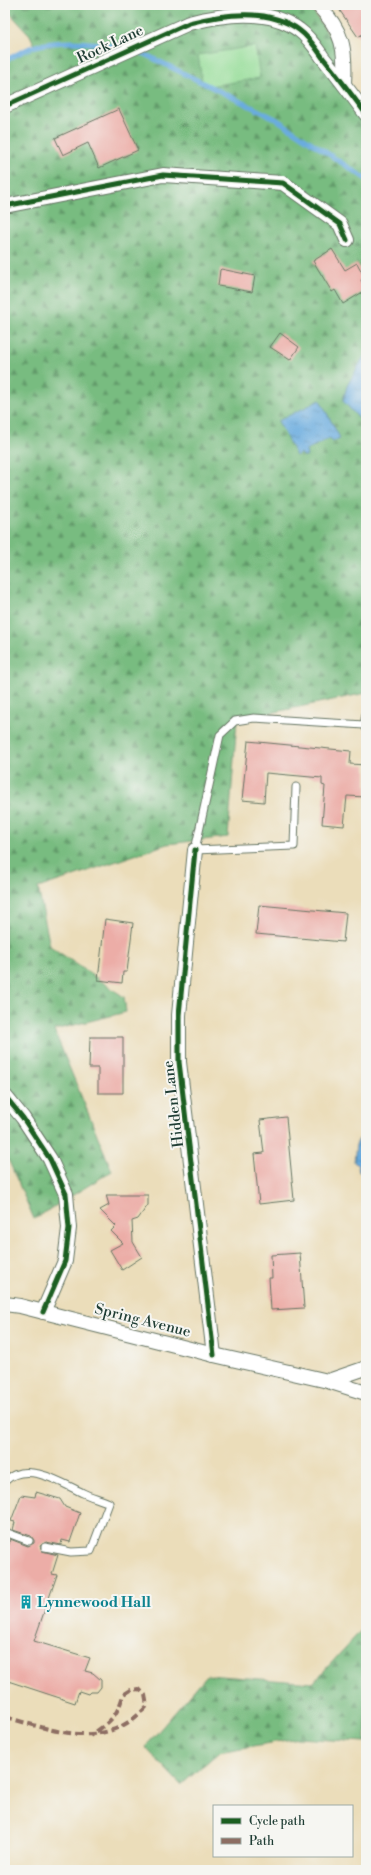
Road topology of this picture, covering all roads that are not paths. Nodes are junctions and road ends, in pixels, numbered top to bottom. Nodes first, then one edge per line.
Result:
1 (318, 5) edge
2 (344, 84) junction
3 (5, 106) edge
4 (366, 114) edge
5 (5, 206) edge
6 (347, 240) dead end
7 (366, 714) edge
8 (365, 727) edge
9 (296, 787) dead end
10 (195, 850) junction
11 (5, 1096) edge
12 (5, 1304) edge
13 (43, 1312) junction
14 (214, 1356) junction
15 (366, 1368) edge
16 (328, 1381) junction
17 (366, 1393) edge
18 (5, 1481) edge
19 (5, 1532) edge
20 (29, 1541) dead end
21 (45, 1547) dead end

1 - 2 street
2 - 3 street, Rock Lane
2 - 4 street, Rock Lane
5 - 6 street
7 - 8 lane
8 - 10 lane
9 - 10 lane
10 - 14 street, Hidden Lane
11 - 13 street
12 - 13 street, Spring Avenue
13 - 14 street, Spring Avenue
14 - 16 street, Spring Avenue
15 - 16 street
16 - 17 street, Spring Avenue
18 - 21 lane
19 - 20 lane

